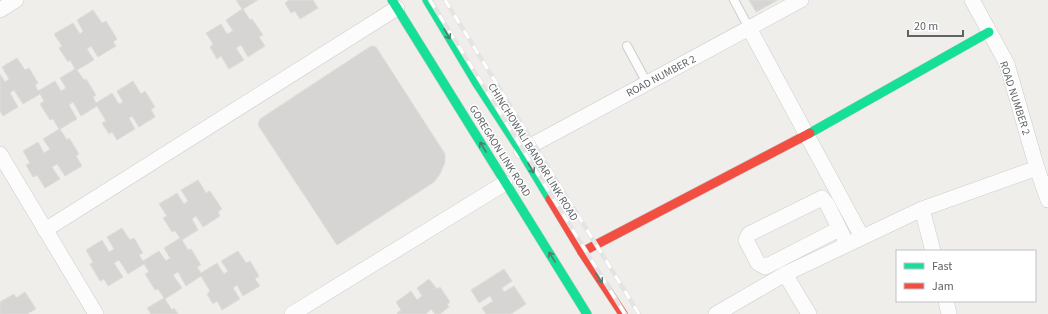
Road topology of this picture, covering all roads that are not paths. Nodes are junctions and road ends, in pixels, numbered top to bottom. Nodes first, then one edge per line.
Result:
1 (16, 0) edge
2 (427, 0) edge
3 (734, 0) edge
4 (801, 0) edge
5 (972, 0) edge
6 (395, 4) edge
7 (0, 10) edge
8 (749, 28) junction
9 (989, 32) junction
10 (627, 46) dead end
11 (647, 83) junction
12 (807, 135) junction
13 (520, 151) junction
14 (0, 154) edge
15 (1037, 168) junction
16 (505, 182) junction
17 (1048, 200) edge
18 (922, 209) junction
19 (839, 229) junction
20 (45, 230) junction
21 (862, 238) junction
22 (847, 244) junction
23 (933, 250) edge
24 (582, 252) junction
25 (785, 274) junction
26 (946, 302) edge
27 (96, 314) edge
28 (292, 314) edge
29 (587, 314) edge
30 (623, 314) edge
31 (716, 314) edge
32 (809, 314) edge
33 (950, 314) edge

1 - 7 street
2 -> 13 main road, CHINCHOWALI BANDAR LINK ROAD
3 - 8 lane
4 - 8 street, ROAD NUMBER 2
5 - 9 street, ROAD NUMBER 2
16 -> 6 main road, GOREGAON LINK ROAD
6 - 20 street
8 - 11 street, ROAD NUMBER 2
8 - 12 street
9 - 12 main road
9 - 15 street, ROAD NUMBER 2
10 - 11 lane
11 - 13 street, ROAD NUMBER 2
12 - 21 street
12 - 24 main road
13 -> 24 main road, CHINCHOWALI BANDAR LINK ROAD
14 - 20 street
15 - 17 street, ROAD NUMBER 2
15 - 18 street
16 - 28 street
29 -> 16 main road, GOREGAON LINK ROAD
18 - 21 street
18 - 23 street
19 - 19 street
19 - 22 street
20 - 27 street
21 - 22 street
22 - 25 street
24 -> 30 main road, CHINCHOWALI BANDAR LINK ROAD
25 - 31 street
25 - 32 street
26 - 33 street

